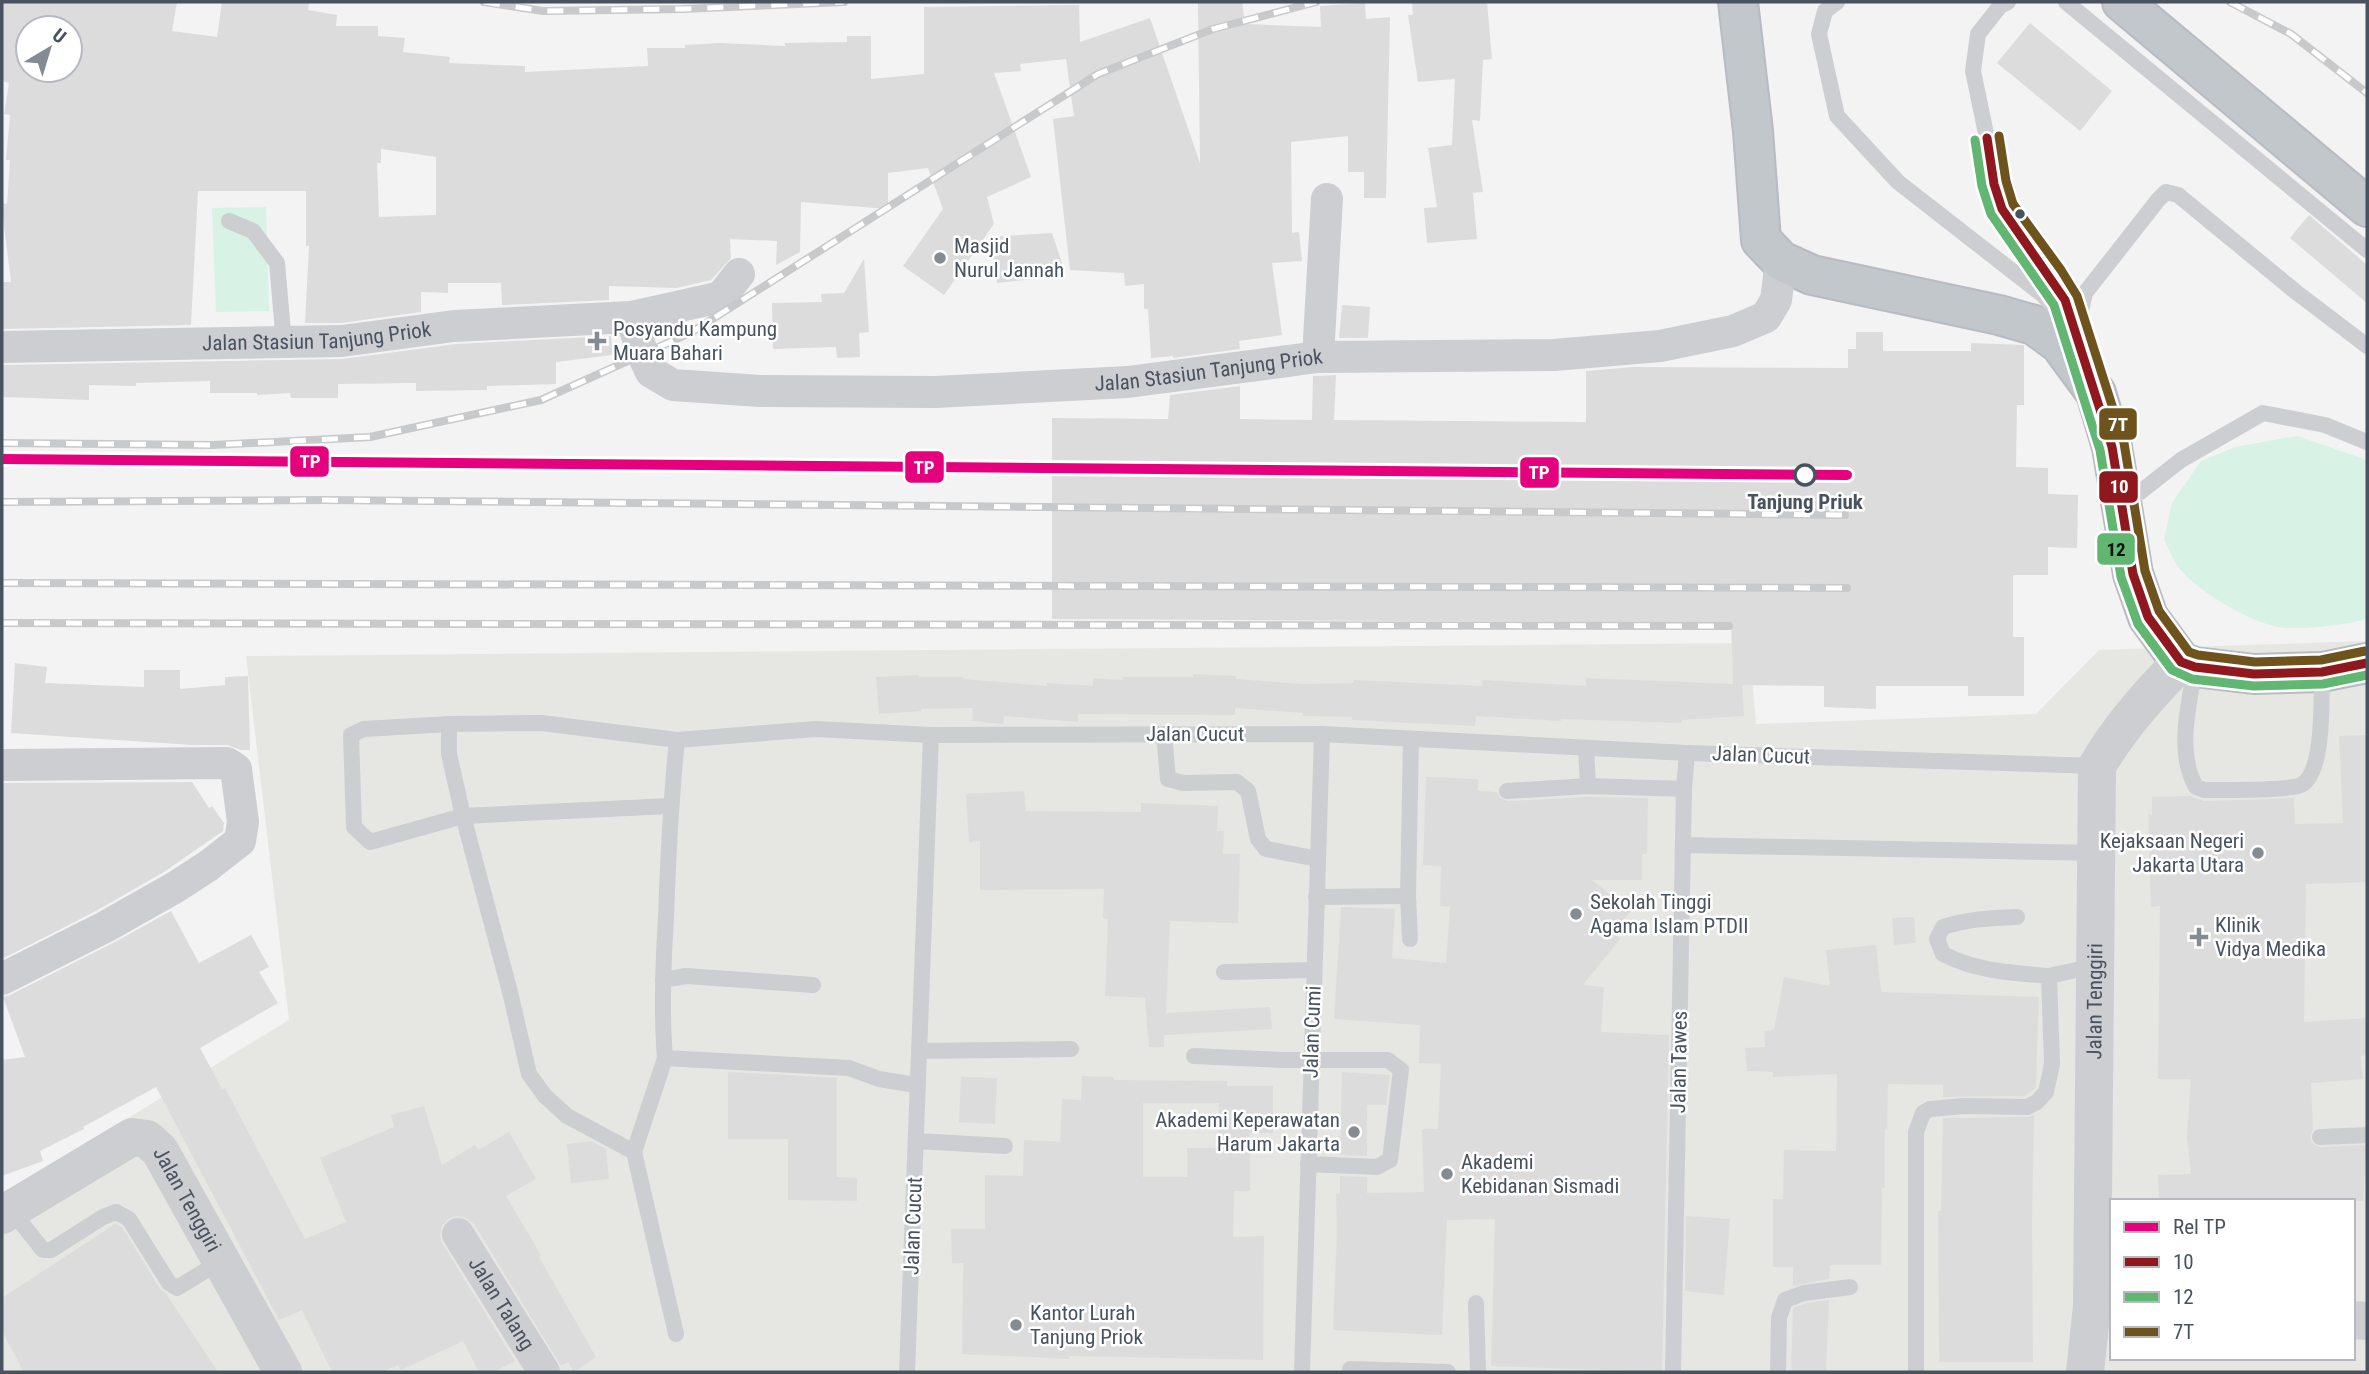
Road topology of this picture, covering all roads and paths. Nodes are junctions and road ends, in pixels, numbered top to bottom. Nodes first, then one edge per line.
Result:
1 (1738, 2) edge
2 (1838, 2) edge
3 (2008, 2) edge
4 (2066, 2) edge
5 (2140, 17) edge
6 (2204, 116) junction
7 (1327, 199) dead end
8 (2367, 207) edge
9 (229, 220) dead end
10 (2367, 250) edge
11 (1781, 261) junction
12 (739, 274) dead end
13 (631, 317) junction
14 (2076, 333) junction
15 (284, 343) junction
16 (2, 346) edge
17 (2367, 346) edge
18 (1318, 356) junction
19 (2096, 393) junction
20 (2367, 442) edge
21 (2119, 500) junction
22 (2367, 663) edge
23 (2188, 665) junction
24 (2322, 672) junction
25 (449, 724) junction
26 (930, 734) junction
27 (1164, 734) junction
28 (1322, 734) junction
29 (1411, 739) junction
30 (677, 740) junction
31 (1586, 748) junction
32 (1687, 753) junction
33 (2, 765) edge
34 (2097, 766) junction
35 (1588, 786) junction
36 (1684, 789) junction
37 (1507, 791) dead end
38 (670, 806) junction
39 (463, 816) junction
40 (1683, 845) junction
41 (2096, 853) junction
42 (1318, 859) junction
43 (1408, 896) junction
44 (1317, 897) junction
45 (2017, 918) dead end
46 (1410, 939) dead end
47 (2095, 966) junction
48 (1314, 970) junction
49 (1224, 972) dead end
50 (2049, 976) junction
51 (2, 979) edge
52 (663, 979) junction
53 (813, 985) dead end
54 (1071, 1049) dead end
55 (919, 1051) junction
56 (1195, 1056) dead end
57 (665, 1058) junction
58 (1311, 1060) junction
59 (916, 1085) junction
60 (2367, 1135) edge
61 (2320, 1137) dead end
62 (916, 1141) junction
63 (1005, 1146) dead end
64 (634, 1152) junction
65 (1308, 1164) junction
66 (6, 1213) edge
67 (458, 1234) dead end
68 (221, 1261) junction
69 (1850, 1287) dead end
70 (1476, 1303) dead end
71 (2102, 1306) edge
72 (676, 1334) dead end
73 (1350, 1369) dead end
74 (283, 1372) edge
75 (544, 1372) edge
76 (907, 1372) edge
77 (1301, 1372) edge
78 (1448, 1372) edge
79 (1478, 1372) edge
80 (1673, 1372) edge
81 (1779, 1372) edge
82 (1916, 1372) edge
83 (2085, 1372) edge

1 - 11 highway
2 - 14 lane
3 - 14 lane
4 - 6 lane
5 - 6 lane
5 - 8 highway
6 - 10 lane
7 - 18 street
9 - 15 lane
11 - 18 street, Jalan Stasiun Tanjung Priok
11 - 19 highway
12 - 13 street, Jalan Stasiun Tanjung Priok
13 - 15 street, Jalan Stasiun Tanjung Priok
13 - 18 street, Jalan Stasiun Tanjung Priok
14 - 17 lane
14 - 19 lane
15 - 16 street, Jalan Stasiun Tanjung Priok
19 - 21 highway
20 - 21 lane
21 - 23 highway
22 - 24 highway
23 - 24 highway
23 - 24 lane
23 - 34 street
25 - 30 lane
25 - 39 lane
25 - 39 lane
26 - 27 lane, Jalan Cucut
26 - 30 lane
26 - 55 lane, Jalan Cucut
27 - 28 lane, Jalan Cucut
27 - 42 lane
28 - 29 lane, Jalan Cucut
28 - 42 lane, Jalan Cumi
29 - 31 lane, Jalan Cucut
29 - 43 lane
30 - 38 lane
31 - 32 lane, Jalan Cucut
31 - 35 lane
32 - 34 lane, Jalan Cucut
32 - 36 lane, Jalan Tawes
33 - 51 street
34 - 41 street, Jalan Tenggiri
35 - 36 lane
35 - 37 lane
36 - 40 lane, Jalan Tawes
38 - 39 lane
38 - 52 lane
39 - 64 lane
40 - 41 lane
40 - 80 lane, Jalan Tawes
41 - 47 street, Jalan Tenggiri
42 - 44 lane, Jalan Cumi
43 - 44 lane
43 - 46 lane
44 - 48 lane, Jalan Cumi
45 - 50 lane
47 - 50 lane
47 - 71 street, Jalan Tenggiri
48 - 49 lane
48 - 58 lane, Jalan Cumi
50 - 82 lane
52 - 53 lane
52 - 57 lane
54 - 55 lane
55 - 59 lane, Jalan Cucut
56 - 58 lane
57 - 59 lane
57 - 64 lane
58 - 65 lane, Jalan Cumi
58 - 65 lane
59 - 62 lane, Jalan Cucut
60 - 61 lane
62 - 63 lane
62 - 76 lane, Jalan Cucut
64 - 72 lane
65 - 77 lane, Jalan Cumi
66 - 68 lane
66 - 68 street, Jalan Tenggiri
67 - 75 street, Jalan Talang
68 - 74 street, Jalan Tenggiri
69 - 81 lane
70 - 79 lane
71 - 83 street, Jalan Tenggiri
73 - 78 lane

